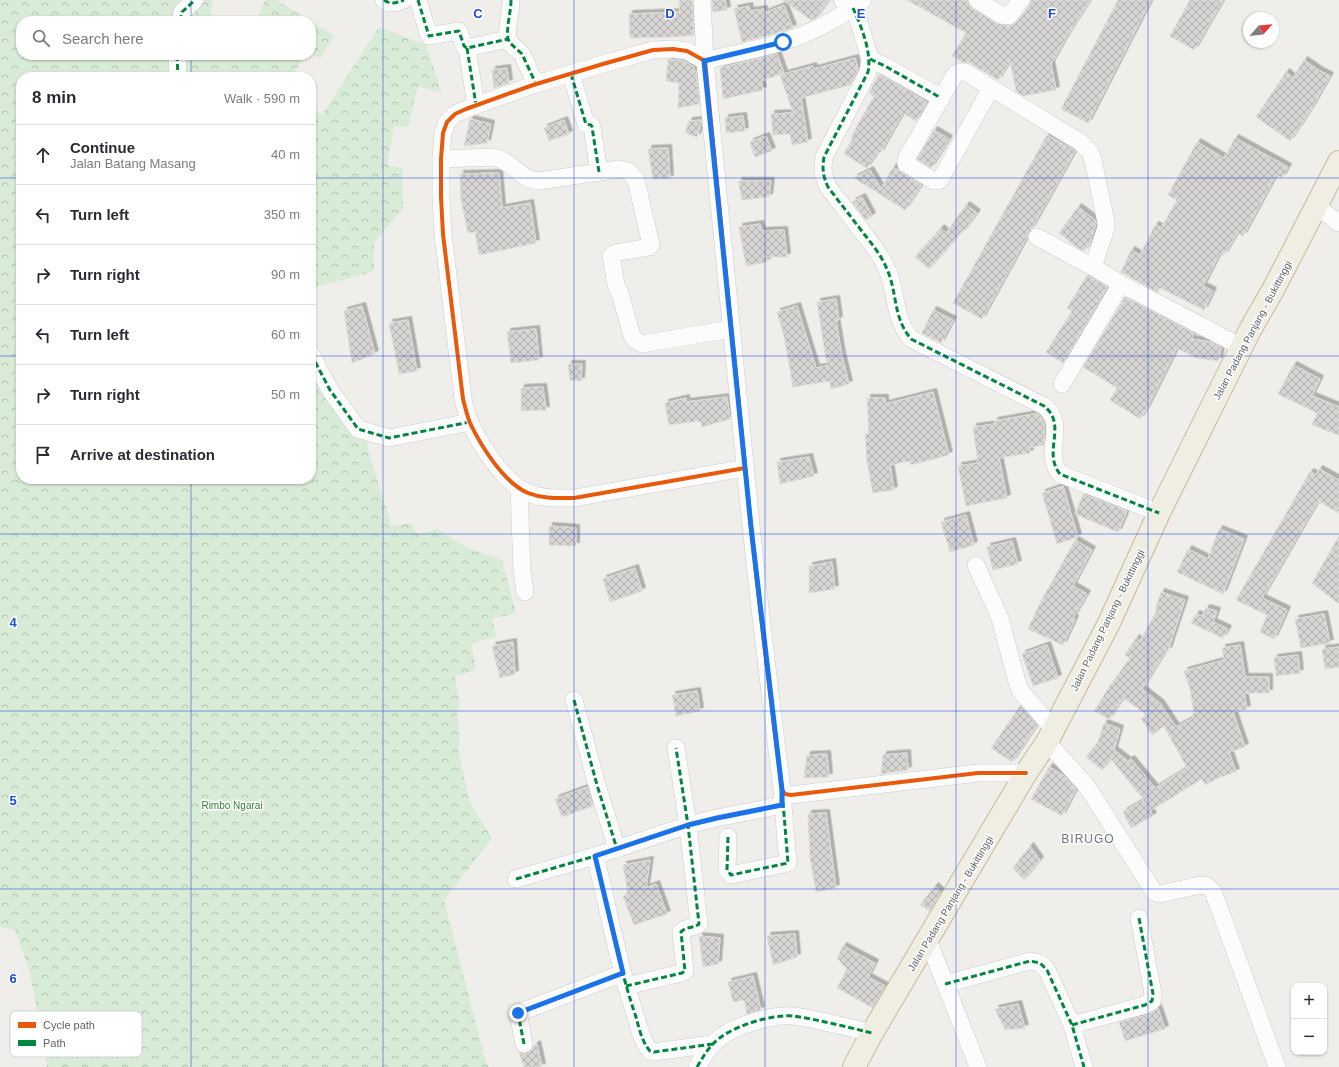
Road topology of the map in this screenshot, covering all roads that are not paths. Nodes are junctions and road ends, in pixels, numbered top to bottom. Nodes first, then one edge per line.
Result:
1 (195, 0) edge
2 (384, 0) edge
3 (404, 0) edge
4 (418, 0) edge
5 (511, 0) edge
6 (702, 0) edge
7 (977, 0) edge
8 (1021, 0) edge
9 (852, 3) edge
10 (181, 16) edge
11 (508, 39) junction
12 (467, 48) junction
13 (870, 59) junction
14 (177, 60) edge
15 (704, 61) junction
16 (178, 72) edge
17 (571, 74) junction
18 (536, 84) junction
19 (991, 88) junction
20 (941, 98) junction
21 (476, 105) junction
22 (441, 160) junction
23 (1339, 162) edge
24 (599, 172) junction
25 (1316, 206) junction
26 (1339, 223) edge
27 (1037, 237) dead end
28 (1093, 267) junction
29 (1121, 284) junction
30 (730, 329) junction
31 (1242, 347) junction
32 (316, 363) edge
33 (1062, 384) dead end
34 (470, 422) junction
35 (745, 468) junction
36 (519, 489) junction
37 (1159, 512) junction
38 (976, 565) dead end
39 (525, 592) dead end
40 (574, 700) dead end
41 (1050, 735) junction
42 (676, 748) dead end
43 (1026, 773) junction
44 (782, 797) junction
45 (688, 825) junction
46 (728, 837) dead end
47 (617, 849) junction
48 (595, 856) junction
49 (516, 879) dead end
50 (1139, 918) dead end
51 (928, 940) junction
52 (625, 980) junction
53 (945, 984) junction
54 (1072, 1025) junction
55 (872, 1033) junction
56 (524, 1044) dead end
57 (713, 1044) junction
58 (697, 1067) edge
59 (854, 1067) edge
60 (978, 1067) edge
61 (1084, 1067) edge
62 (1277, 1067) edge

1 - 10 street
2 - 3 street
4 - 12 street
5 - 11 street
6 - 15 street
7 - 8 street
9 - 13 street
9 - 15 street
11 - 12 street
11 - 18 street
12 - 21 street
13 - 20 street
13 - 37 street
14 - 16 street
15 - 17 street
15 - 30 street
17 - 18 street
17 - 24 street
18 - 21 street
19 - 20 street
19 - 20 street
19 - 28 street
21 - 22 street
22 - 24 street
22 - 34 street
23 - 25 highway, Jalan Padang Panjang - Bukittinggi
24 - 30 street
25 - 26 street
25 - 31 highway, Jalan Padang Panjang - Bukittinggi
27 - 28 street
28 - 29 street
29 - 31 street
29 - 33 street
30 - 35 street
31 - 37 highway, Jalan Padang Panjang - Bukittinggi
32 - 34 street
34 - 36 street
35 - 36 street
35 - 44 street
36 - 39 street
37 - 41 highway, Jalan Padang Panjang - Bukittinggi
38 - 41 street
40 - 47 street
41 - 43 highway, Jalan Padang Panjang - Bukittinggi
41 - 62 street
42 - 45 street
43 - 44 street
43 - 51 highway, Jalan Padang Panjang - Bukittinggi
44 - 45 street
44 - 46 street
45 - 47 street
45 - 52 street
47 - 48 street
48 - 49 street
48 - 52 street
50 - 54 street
51 - 53 street
51 - 55 highway, Jalan Padang Panjang - Bukittinggi
52 - 56 street
52 - 57 street
53 - 54 street
53 - 60 street
54 - 61 street
55 - 57 street
55 - 59 highway, Jalan Padang Panjang - Bukittinggi
57 - 58 street

